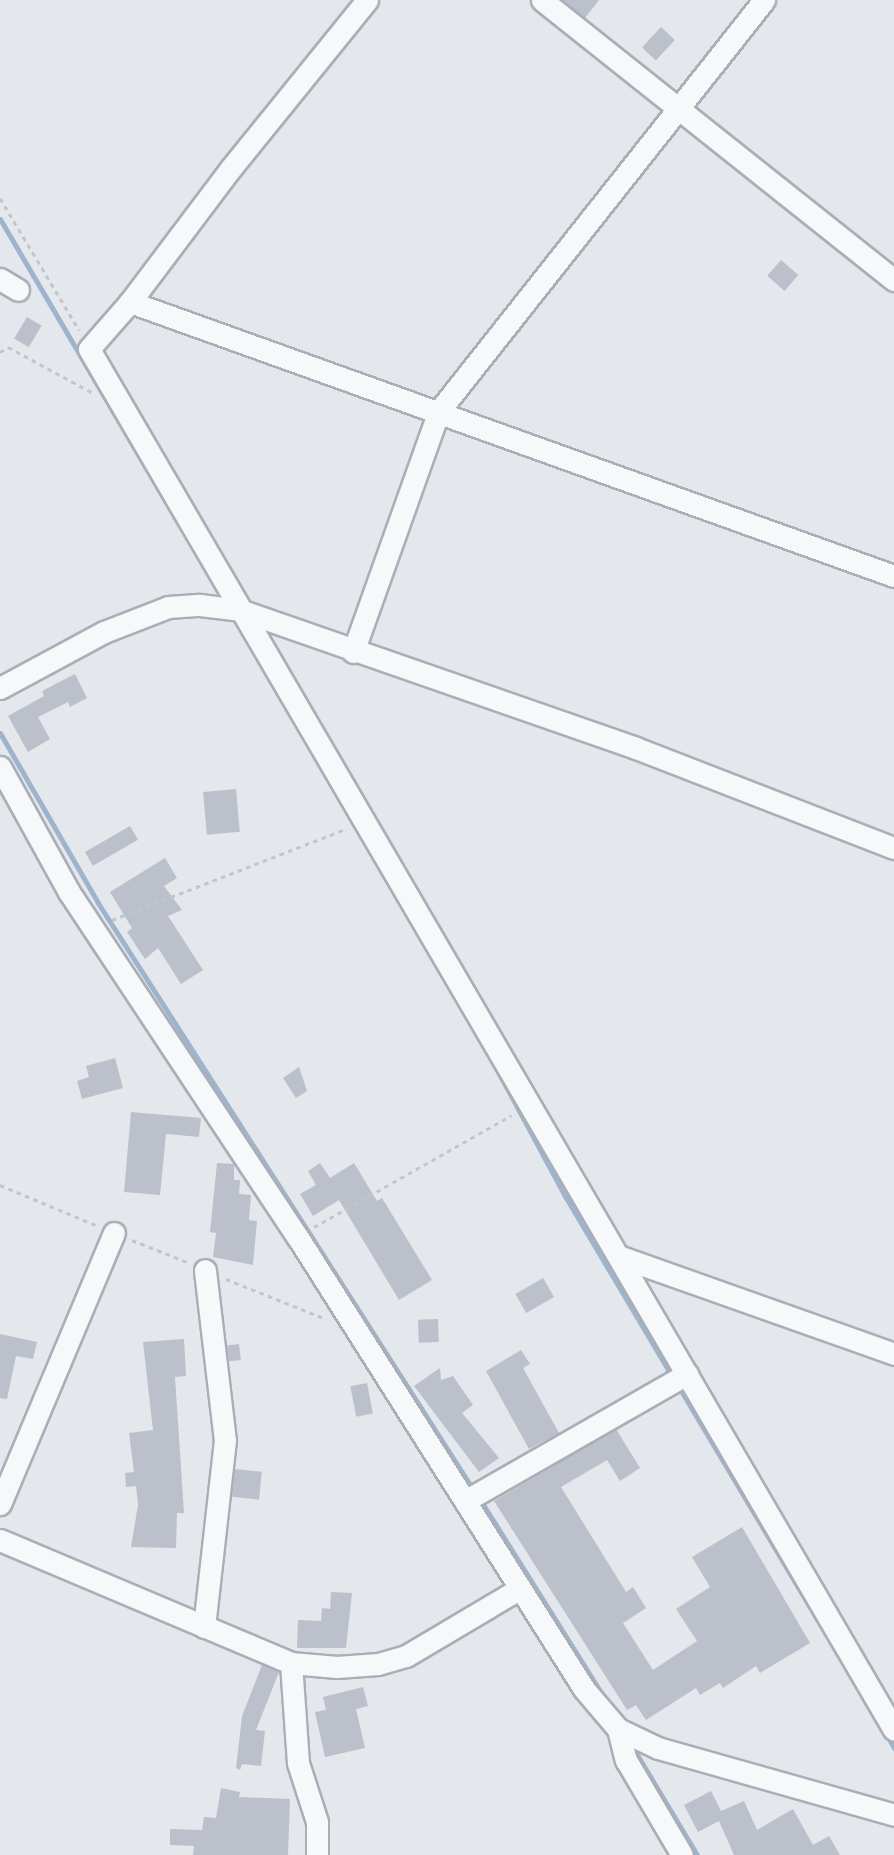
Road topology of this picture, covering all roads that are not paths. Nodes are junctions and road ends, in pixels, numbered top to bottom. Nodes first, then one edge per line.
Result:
1 (367, 0) edge
2 (542, 0) edge
3 (764, 0) edge
4 (679, 109) junction
5 (894, 280) edge
6 (130, 302) junction
7 (439, 411) junction
8 (894, 576) edge
9 (240, 610) junction
10 (353, 651) junction
11 (0, 688) edge
12 (0, 767) edge
13 (894, 848) edge
14 (114, 1233) road end
15 (618, 1256) junction
16 (205, 1270) road end
17 (894, 1354) edge
18 (687, 1374) junction
19 (465, 1501) junction
20 (0, 1504) edge
21 (0, 1540) edge
22 (519, 1589) junction
23 (204, 1627) junction
24 (291, 1663) junction
25 (618, 1729) junction
26 (894, 1730) edge
27 (894, 1815) edge
28 (316, 1855) edge
29 (682, 1855) edge

1 - 6 street
2 - 4 street
3 - 4 street
4 - 5 street
4 - 7 street
6 - 7 street
6 - 9 street
7 - 8 street
7 - 10 street
9 - 10 street
9 - 11 street
9 - 15 street
10 - 13 street
12 - 19 street
14 - 20 street
15 - 17 street
15 - 18 street
16 - 23 street
18 - 19 street
18 - 26 street
19 - 22 street
21 - 23 street
22 - 24 street
22 - 25 street
23 - 24 street
24 - 28 street
25 - 27 street
25 - 29 street

